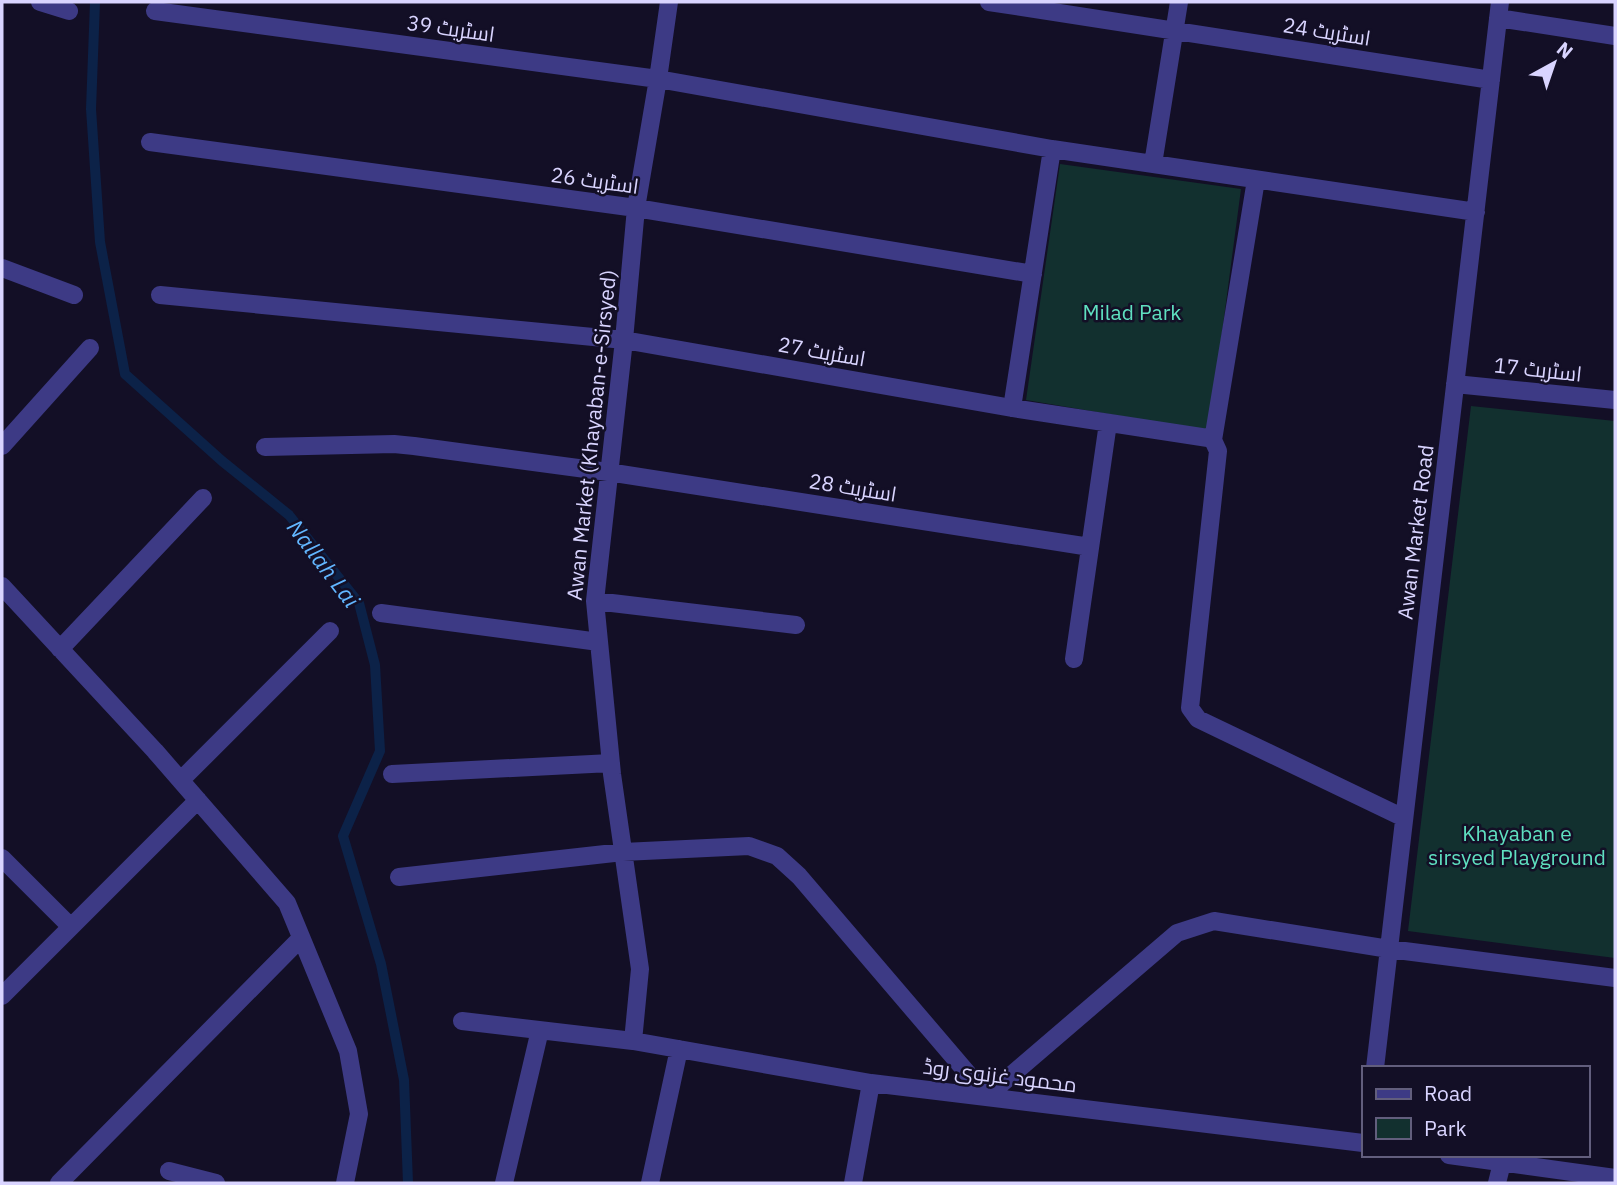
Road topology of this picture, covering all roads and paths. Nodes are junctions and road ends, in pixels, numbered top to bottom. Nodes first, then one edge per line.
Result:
1 (40, 2) edge
2 (669, 2) edge
3 (989, 2) edge
4 (1179, 2) edge
5 (1499, 10) edge
6 (69, 11) dead end
7 (155, 11) dead end
8 (1175, 30) junction
9 (1615, 36) edge
10 (658, 79) junction
11 (1491, 80) junction
12 (150, 142) dead end
13 (1052, 149) junction
14 (1153, 164) junction
15 (1256, 180) junction
16 (636, 208) junction
17 (1476, 212) junction
18 (2, 268) edge
19 (1033, 274) junction
20 (74, 295) dead end
21 (160, 295) dead end
22 (624, 340) junction
23 (90, 348) dead end
24 (1455, 384) junction
25 (1615, 400) edge
26 (1012, 408) junction
27 (1108, 423) junction
28 (1213, 440) junction
29 (2, 446) edge
30 (265, 447) dead end
31 (608, 472) junction
32 (203, 498) dead end
33 (1090, 547) junction
34 (2, 586) edge
35 (595, 601) junction
36 (381, 613) dead end
37 (796, 625) dead end
38 (330, 631) dead end
39 (599, 642) junction
40 (60, 649) junction
41 (1074, 659) dead end
42 (611, 763) junction
43 (392, 774) dead end
44 (181, 780) junction
45 (198, 800) junction
46 (1405, 818) junction
47 (623, 852) junction
48 (2, 858) edge
49 (399, 877) dead end
50 (71, 927) junction
51 (301, 938) junction
52 (1389, 949) junction
53 (1615, 978) edge
54 (2, 996) edge
55 (462, 1021) dead end
56 (540, 1030) junction
57 (633, 1041) junction
58 (679, 1049) junction
59 (1375, 1066) edge
60 (872, 1083) junction
61 (987, 1097) junction
62 (1362, 1143) edge
63 (1462, 1157) edge
64 (1502, 1163) junction
65 (169, 1171) dead end
66 (1615, 1178) edge
67 (59, 1183) edge
68 (216, 1183) edge
69 (345, 1183) edge
70 (504, 1183) edge
71 (650, 1183) edge
72 (853, 1183) edge
73 (1497, 1183) edge

1 - 6 street
2 - 10 street, Awan Market (Khayaban-e-Sirsyed)
3 - 8 street, اسٹریٹ 24
4 - 8 street
5 - 9 street
5 - 11 street, Awan Market Road
7 - 10 street, اسٹریٹ 39
8 - 11 street, اسٹریٹ 24
8 - 14 street
10 - 13 street, اسٹریٹ 39
10 - 16 street, Awan Market (Khayaban-e-Sirsyed)
11 - 17 street, Awan Market Road
12 - 16 street, اسٹریٹ 26
13 - 14 street, اسٹریٹ 39
13 - 19 street
14 - 15 street, اسٹریٹ 39
15 - 17 street, اسٹریٹ 39
15 - 28 street
16 - 19 street, اسٹریٹ 26
16 - 22 street, Awan Market (Khayaban-e-Sirsyed)
17 - 24 street, Awan Market Road
18 - 20 street
19 - 26 street
21 - 22 street, اسٹریٹ 27
22 - 26 street, اسٹریٹ 27
22 - 31 street, Awan Market (Khayaban-e-Sirsyed)
23 - 29 street
24 - 25 street, اسٹریٹ 17
24 - 46 street, Awan Market Road
26 - 27 street, اسٹریٹ 27
27 - 28 street, اسٹریٹ 27
27 - 33 street
28 - 46 street
30 - 31 street, اسٹریٹ 28
31 - 33 street, اسٹریٹ 28
31 - 35 street, Awan Market (Khayaban-e-Sirsyed)
32 - 40 street
33 - 41 street
34 - 40 street
35 - 37 street
35 - 39 street, Awan Market (Khayaban-e-Sirsyed)
36 - 39 street
38 - 44 street
39 - 42 street, Awan Market (Khayaban-e-Sirsyed)
40 - 44 street
42 - 43 street
42 - 47 street, Awan Market (Khayaban-e-Sirsyed)
44 - 45 street
45 - 50 street
45 - 51 street
46 - 52 street, Awan Market Road
47 - 49 street
47 - 57 street, Awan Market (Khayaban-e-Sirsyed)
47 - 61 street
48 - 50 street
50 - 54 street
51 - 67 street
51 - 69 street
52 - 53 street
52 - 59 street, Awan Market Road
52 - 61 street
55 - 56 street, محمود غزنوی روڈ
56 - 57 street, محمود غزنوی روڈ
56 - 70 street
57 - 58 street, محمود غزنوی روڈ
58 - 60 street, محمود غزنوی روڈ
58 - 71 street
60 - 61 street, محمود غزنوی روڈ
60 - 72 street
61 - 62 street, محمود غزنوی روڈ
63 - 64 street
64 - 66 street
64 - 73 street
65 - 68 street

